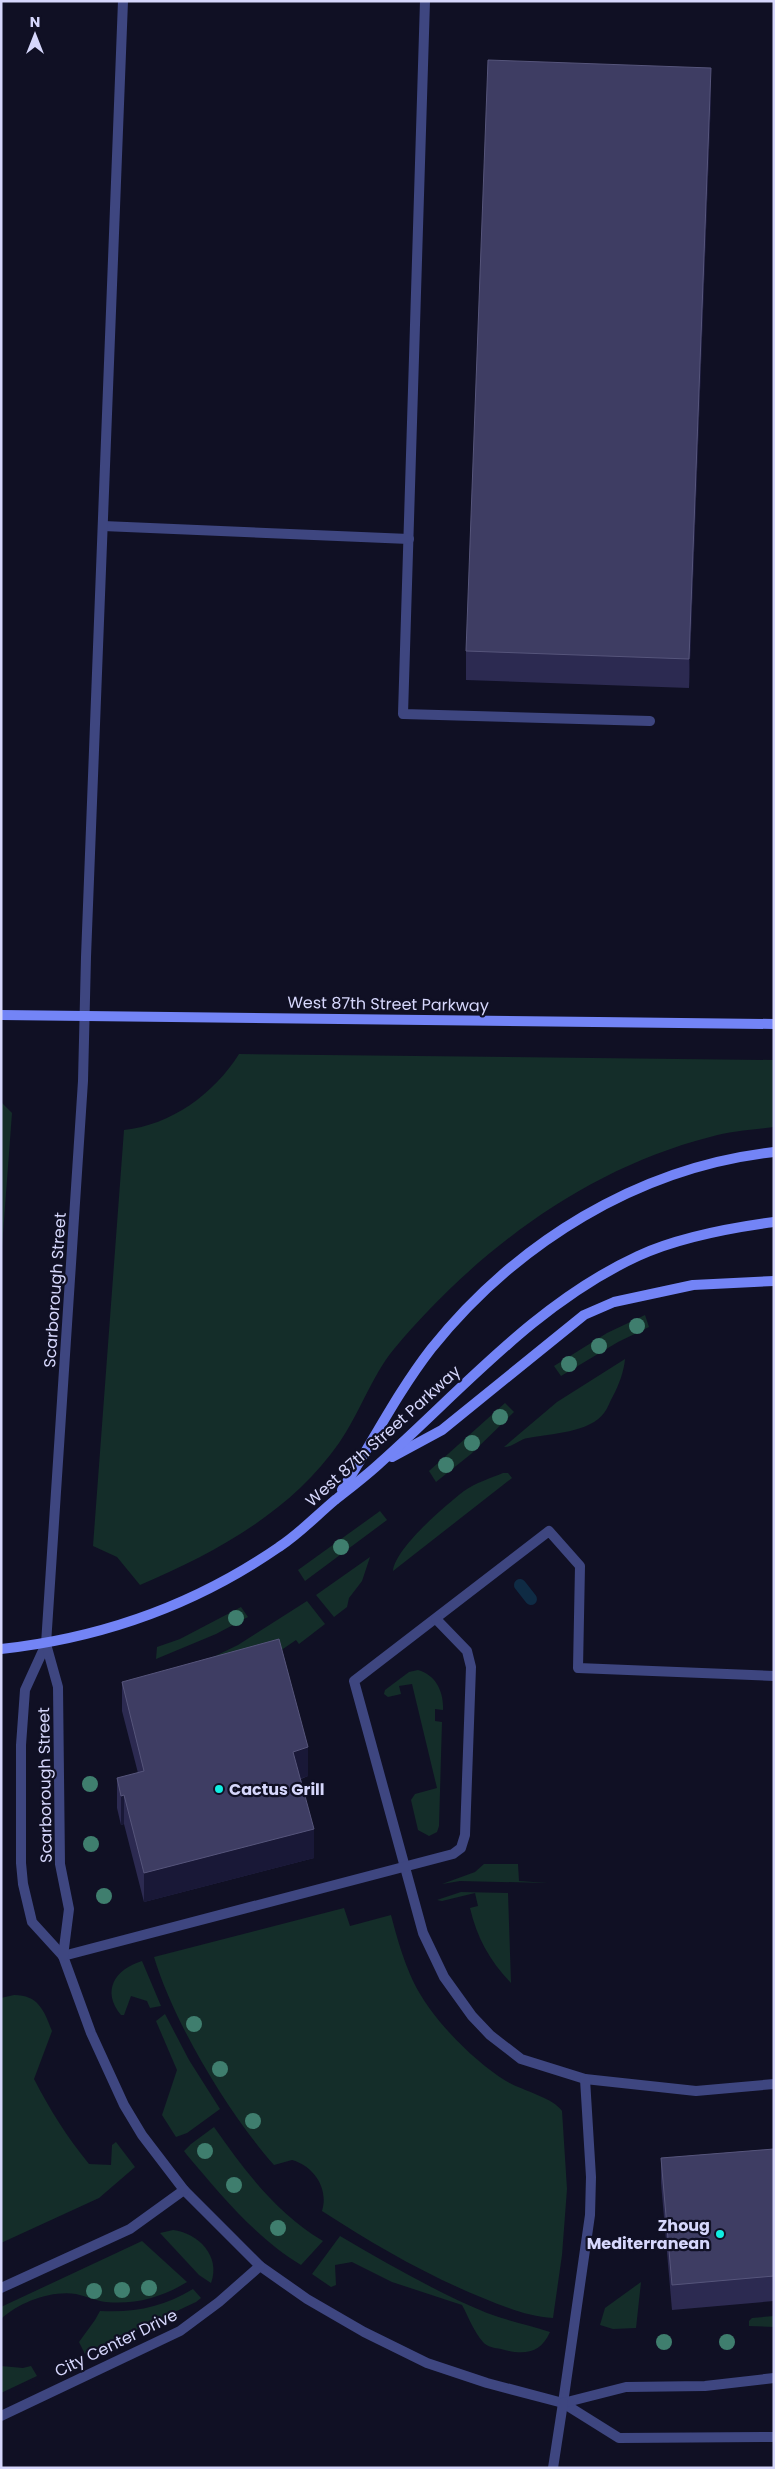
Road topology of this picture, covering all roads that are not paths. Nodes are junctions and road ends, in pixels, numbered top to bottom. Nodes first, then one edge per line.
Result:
1 (123, 1) edge
2 (425, 1) edge
3 (103, 526) junction
4 (408, 539) junction
5 (650, 721) dead end
6 (1, 1015) edge
7 (86, 1015) junction
8 (774, 1024) edge
9 (774, 1152) edge
10 (774, 1222) edge
11 (774, 1281) edge
12 (380, 1463) junction
13 (336, 1499) junction
14 (436, 1619) junction
15 (46, 1644) junction
16 (1, 1649) edge
17 (774, 1676) edge
18 (405, 1866) junction
19 (63, 1956) junction
20 (585, 2079) junction
21 (774, 2084) edge
22 (184, 2190) junction
23 (260, 2266) junction
24 (1, 2288) edge
25 (774, 2378) edge
26 (563, 2403) junction
27 (1, 2416) edge
28 (774, 2437) edge
29 (553, 2468) edge

1 - 3 street, Scarborough Street
2 - 4 street
3 - 4 street
3 - 7 street, Scarborough Street
4 - 5 street
6 - 7 main road, West 87th Street Parkway
7 - 8 main road, West 87th Street Parkway
7 - 15 street, Scarborough Street
9 - 13 main road
10 - 12 main road, West 87th Street Parkway
11 - 12 main road
12 - 13 main road, West 87th Street Parkway
13 - 15 main road, West 87th Street Parkway
14 - 17 street
14 - 18 street
14 - 18 street
15 - 16 main road, West 87th Street Parkway
15 - 19 street, Scarborough Street
15 - 19 street, Scarborough Street
18 - 19 street
18 - 20 street
19 - 22 street, Scarborough Street
20 - 21 street
20 - 26 street
22 - 23 street, Scarborough Street
22 - 24 street
23 - 26 street, Scarborough Street
23 - 27 street, City Center Drive
25 - 26 street, Scarborough Street
26 - 28 street, Scarborough Street
26 - 29 street

